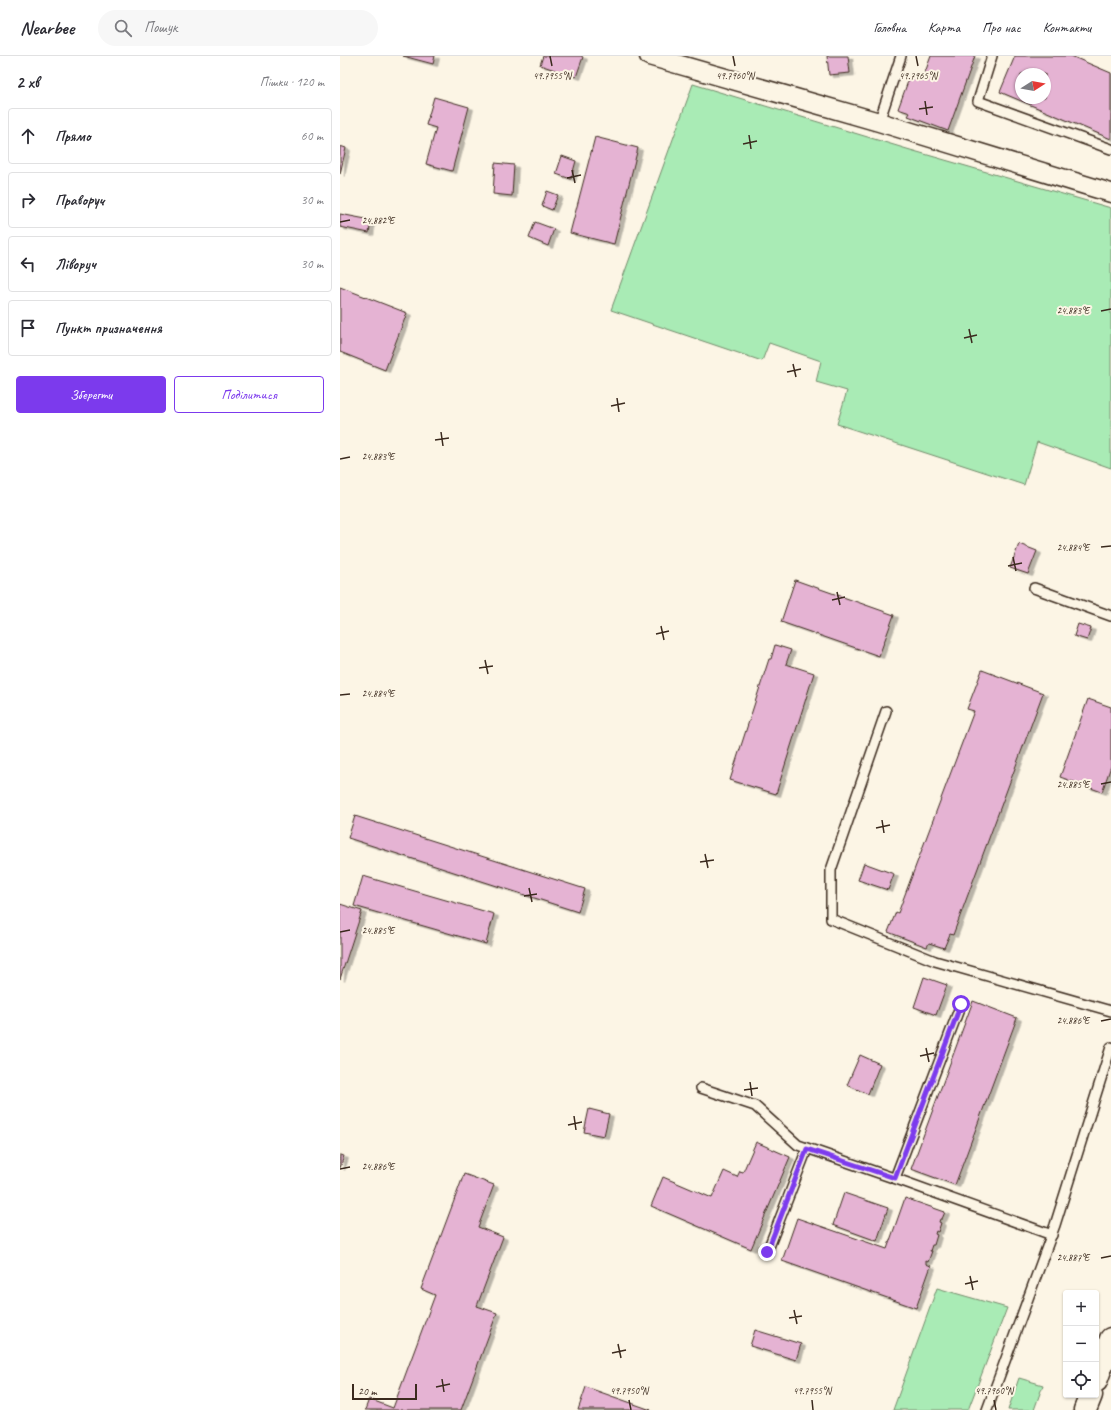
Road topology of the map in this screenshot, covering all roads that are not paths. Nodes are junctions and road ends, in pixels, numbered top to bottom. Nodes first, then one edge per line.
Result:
1 (649, 56) edge
2 (901, 56) edge
3 (992, 56) edge
4 (880, 122) junction
5 (1111, 149) edge
6 (1111, 193) edge
7 (1034, 588) dead end
8 (1111, 616) edge
9 (886, 711) dead end
10 (961, 1004) dead end
11 (1111, 1011) edge
12 (1111, 1047) edge
13 (701, 1088) dead end
14 (807, 1149) junction
15 (895, 1178) junction
16 (1052, 1234) junction
17 (767, 1252) dead end
18 (1111, 1339) edge
19 (1099, 1373) edge
20 (1090, 1398) edge
21 (987, 1410) edge
22 (1086, 1410) edge

1 - 4 street
2 - 4 lane
3 - 5 lane
4 - 6 street
7 - 8 lane
9 - 11 lane
10 - 15 lane
12 - 16 lane
13 - 14 lane
14 - 15 lane
14 - 17 lane
15 - 16 lane
16 - 21 lane
18 - 19 highway
20 - 22 highway

